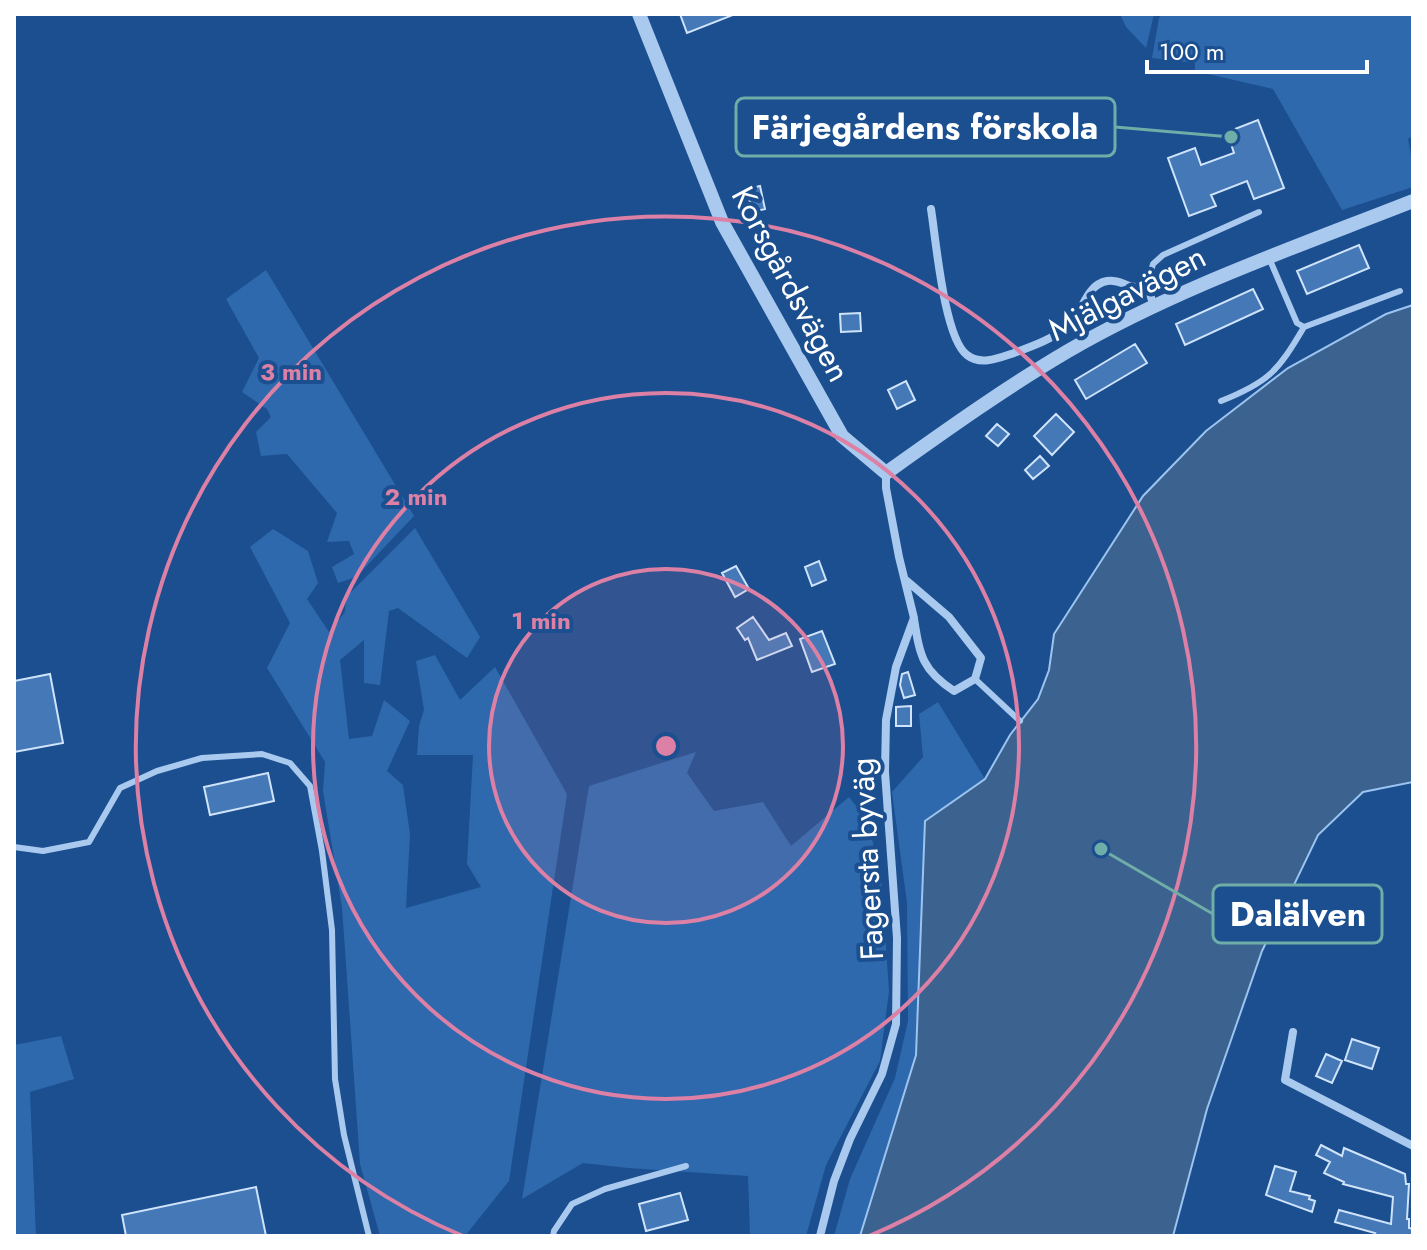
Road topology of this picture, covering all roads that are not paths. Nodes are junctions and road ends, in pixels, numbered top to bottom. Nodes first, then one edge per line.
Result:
1 (639, 14) edge
2 (1413, 201) edge
3 (931, 209) dead end
4 (1259, 212) dead end
5 (1269, 258) junction
6 (1147, 286) junction
7 (1400, 291) dead end
8 (1154, 306) junction
9 (1304, 327) junction
10 (1221, 401) dead end
11 (886, 473) junction
12 (907, 581) junction
13 (914, 618) junction
14 (975, 679) junction
15 (1020, 721) dead end
16 (14, 847) edge
17 (1293, 1032) dead end
18 (1413, 1146) edge
19 (686, 1166) dead end
20 (369, 1236) edge
21 (553, 1236) edge
22 (820, 1236) edge

1 - 11 street, Korsgårdsvägen
2 - 5 street, Mjälgavägen
3 - 6 street
4 - 6 lane
5 - 8 street, Mjälgavägen
5 - 9 lane
6 - 8 street
7 - 9 lane
8 - 11 street, Mjälgavägen
9 - 10 lane
11 - 12 street
12 - 13 street
12 - 14 street
13 - 14 street
13 - 22 street, Fagersta byväg
14 - 15 lane
16 - 20 lane
17 - 18 street
19 - 21 lane

